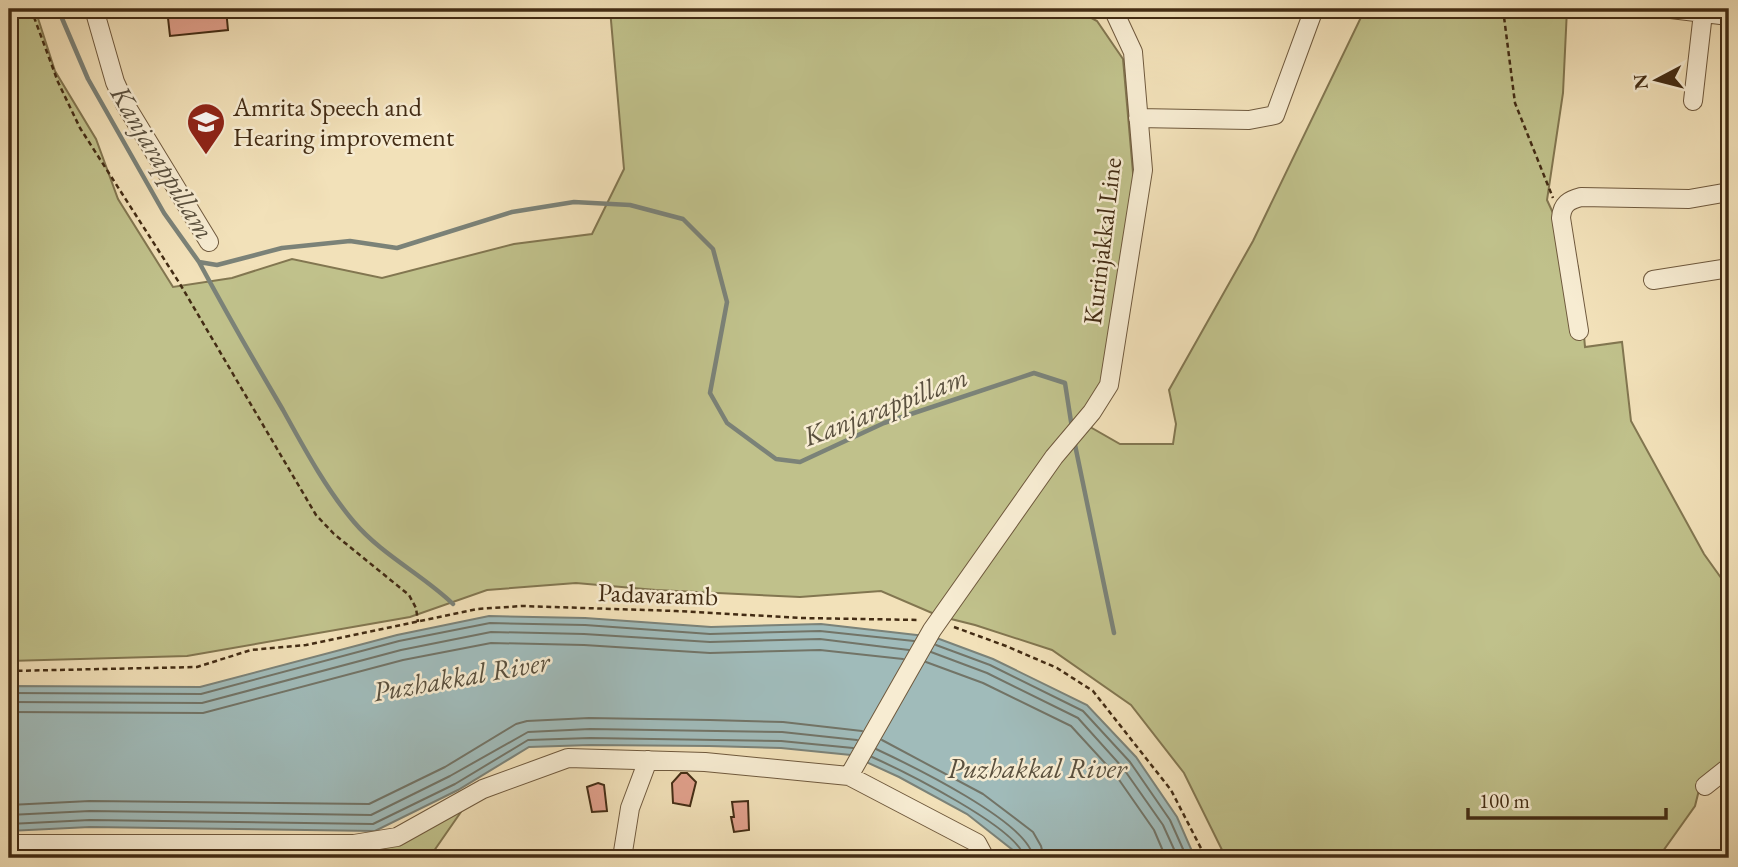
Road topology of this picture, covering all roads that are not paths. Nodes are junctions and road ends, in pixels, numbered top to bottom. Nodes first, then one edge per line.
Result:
1 (93, 9) edge
2 (1114, 9) edge
3 (1314, 9) edge
4 (1671, 9) edge
5 (1703, 13) junction
6 (1729, 16) edge
7 (1693, 102) dead end
8 (1138, 118) junction
9 (1729, 192) edge
10 (209, 242) dead end
11 (1729, 268) edge
12 (1653, 280) dead end
13 (1578, 331) dead end
14 (648, 760) junction
15 (1729, 767) edge
16 (854, 770) junction
17 (1705, 786) dead end
18 (9, 844) edge
19 (622, 858) edge
20 (985, 858) edge

1 - 10 street
2 - 8 street, Kurinjakkal Line
3 - 8 street
4 - 5 street
5 - 6 street
5 - 7 street
8 - 16 street, Kurinjakkal Line
9 - 13 street
11 - 12 street
14 - 16 street
14 - 18 street
14 - 19 street
15 - 17 street
16 - 20 street

